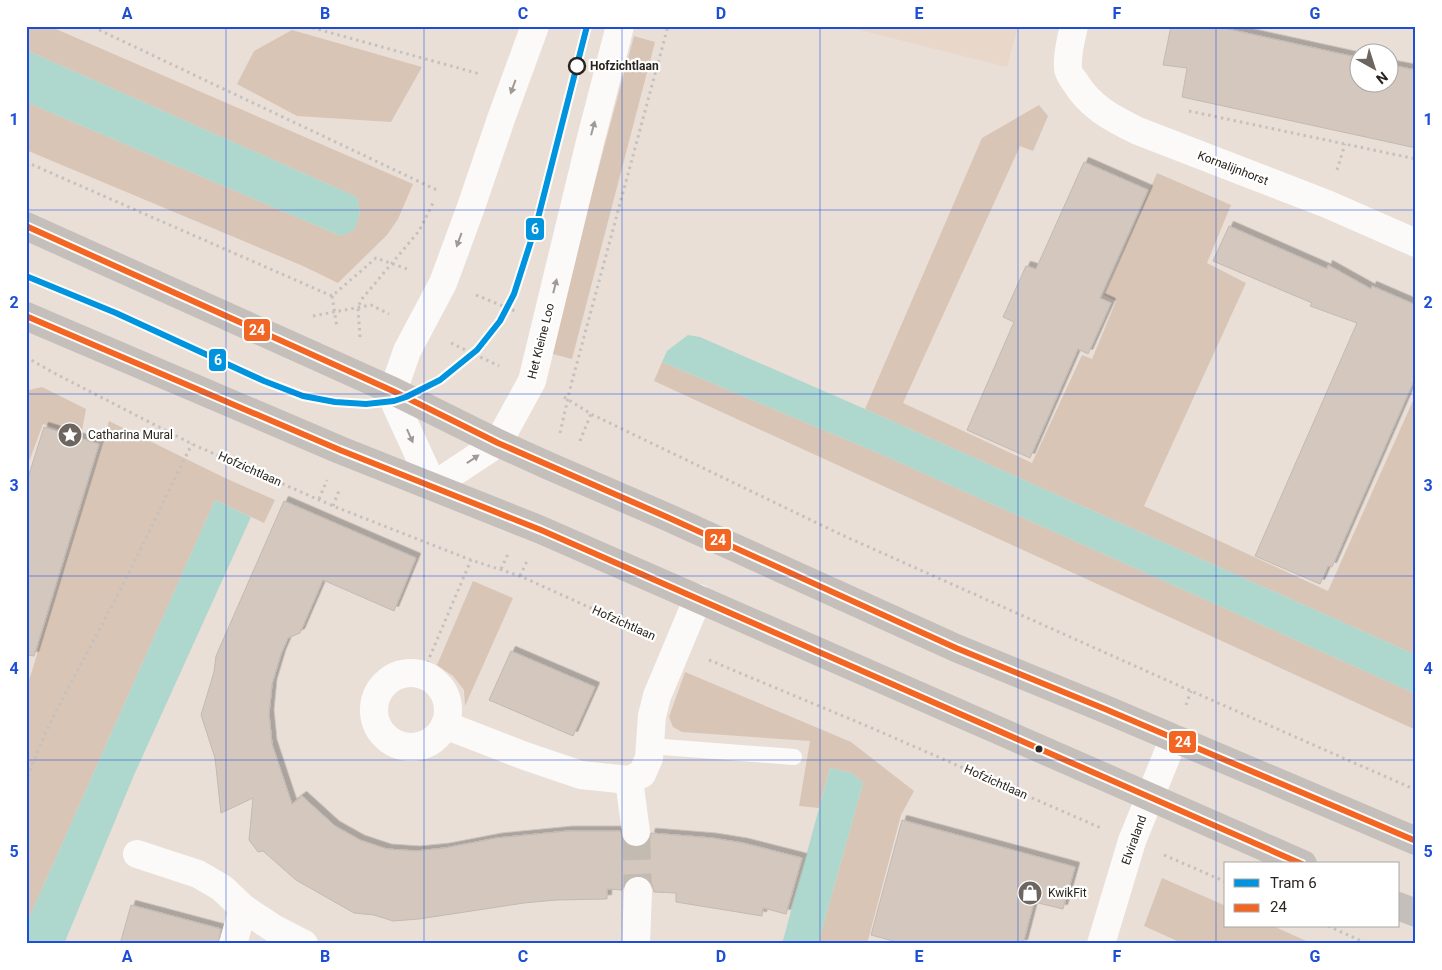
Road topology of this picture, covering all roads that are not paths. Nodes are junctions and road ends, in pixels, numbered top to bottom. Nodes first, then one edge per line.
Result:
1 (535, 26) edge
2 (620, 26) edge
3 (1074, 26) edge
4 (26, 226) edge
5 (1416, 243) edge
6 (26, 316) edge
7 (393, 390) junction
8 (498, 443) junction
9 (433, 486) junction
10 (698, 598) junction
11 (446, 725) junction
12 (1174, 738) junction
13 (650, 746) junction
14 (794, 757) dead end
15 (629, 780) junction
16 (1150, 797) junction
17 (636, 832) tunnel mouth
18 (1416, 841) edge
19 (137, 854) dead end
20 (1297, 862) edge
21 (638, 891) tunnel mouth
22 (1400, 907) edge
23 (243, 908) junction
24 (1416, 913) edge
25 (234, 944) edge
26 (304, 944) edge
27 (636, 944) edge
28 (1101, 944) edge

1 -> 7 street
8 -> 2 street, Het Kleine Loo
3 - 5 street, Kornalijnhorst
4 - 7 main road
6 - 9 main road
7 - 8 main road
7 -> 9 street
9 -> 8 street, Het Kleine Loo
8 - 12 main road
9 - 10 main road
10 - 13 street
10 - 16 main road
11 - 11 street
11 - 15 street
12 - 16 street, Elviraland
12 - 18 main road
13 - 14 lane
13 - 15 street
15 - 17 street
16 - 20 main road
16 - 28 street, Elviraland
19 - 23 street
21 - 27 street
22 - 24 main road
23 - 25 street
23 - 26 street

